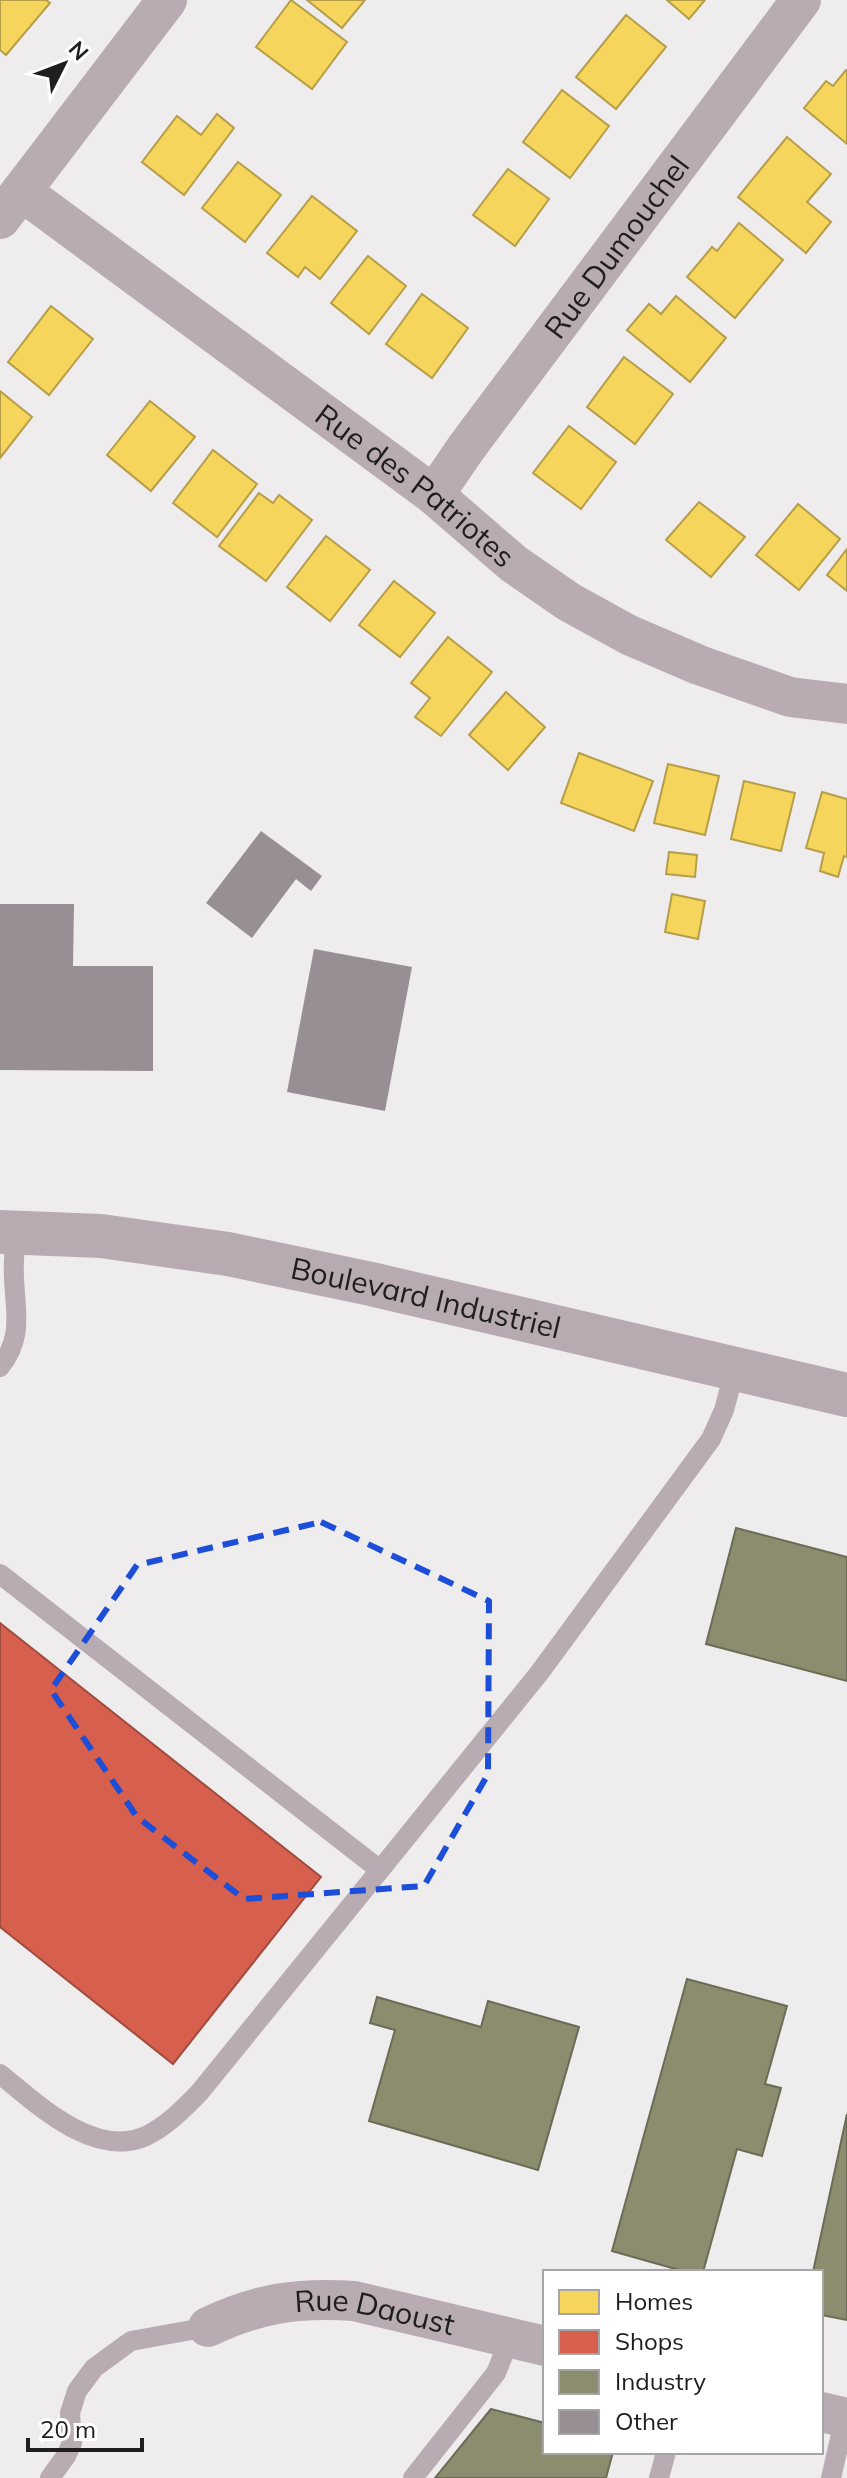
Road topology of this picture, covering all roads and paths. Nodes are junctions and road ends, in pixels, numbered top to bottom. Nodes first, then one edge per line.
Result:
1 (167, 0) edge
2 (801, 0) edge
3 (11, 205) edge
4 (434, 495) junction
5 (847, 704) edge
6 (8, 1232) edge
7 (0, 1367) edge
8 (735, 1369) junction
9 (847, 1395) edge
10 (0, 1574) edge
11 (380, 1870) junction
12 (0, 2074) edge
13 (208, 2327) joint
14 (528, 2342) edge
15 (838, 2416) edge
16 (665, 2454) edge
17 (50, 2478) edge
18 (413, 2478) edge
19 (659, 2478) edge
20 (831, 2478) edge

1 - 3 street
2 - 4 street, Rue Dumouchel
3 - 4 street, Rue des Patriotes
4 - 5 street, Rue des Patriotes
6 - 7 lane
6 - 8 street, Boulevard Industriel
8 - 9 street, Boulevard Industriel
8 - 11 lane
10 - 11 lane
11 - 12 lane
13 - 14 street, Rue Daoust
13 - 17 lane
14 - 18 lane
15 - 20 lane
16 - 19 lane

